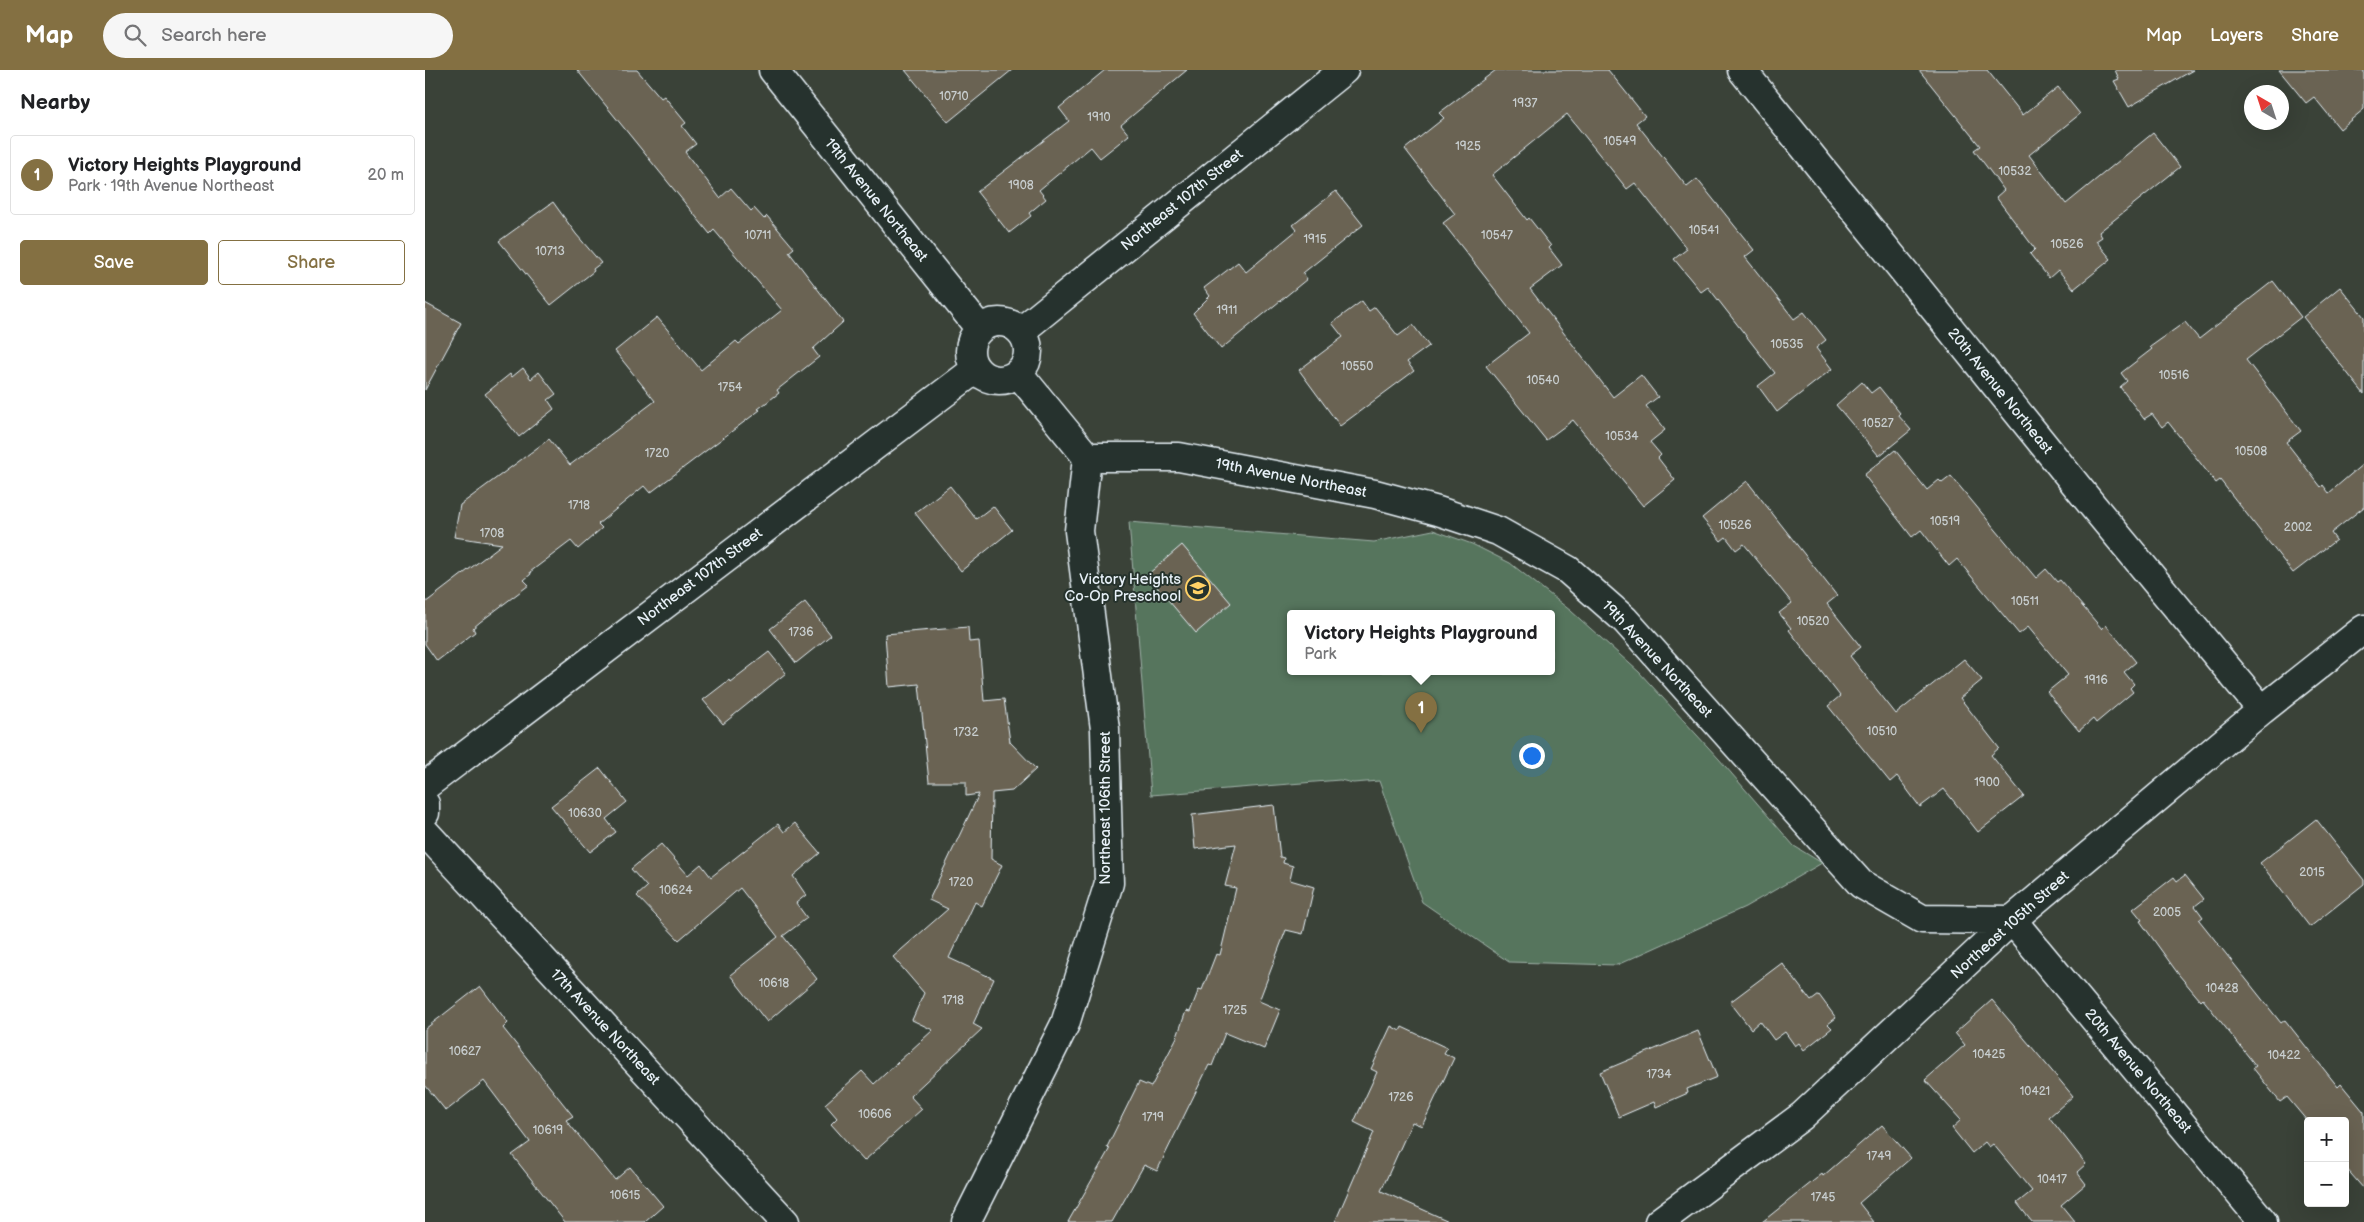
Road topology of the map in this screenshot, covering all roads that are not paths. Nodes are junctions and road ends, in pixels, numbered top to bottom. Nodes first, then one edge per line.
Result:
1 (773, 70) edge
2 (1344, 70) edge
3 (1742, 70) edge
4 (980, 329) junction
5 (1021, 331) junction
6 (976, 369) junction
7 (1018, 373) junction
8 (1087, 456) junction
9 (2364, 629) edge
10 (2262, 710) junction
11 (425, 786) edge
12 (425, 804) edge
13 (425, 813) edge
14 (425, 832) edge
15 (2012, 920) junction
16 (785, 1222) edge
17 (966, 1222) edge
18 (1659, 1222) edge
19 (2263, 1222) edge

1 - 4 street, 19th Avenue Northeast
2 - 5 street, Northeast 107th Street
3 - 10 street, 20th Avenue Northeast
4 - 5 street
4 - 6 street
5 - 7 street
6 - 7 street
6 - 11 street, Northeast 107th Street
7 - 8 street
8 - 15 street, 19th Avenue Northeast
8 - 17 street, Northeast 106th Street
9 - 10 street, Northeast 105th Street
10 - 15 street, Northeast 105th Street
12 - 13 street
14 - 16 street, 17th Avenue Northeast
15 - 18 street, Northeast 105th Street
15 - 19 street, 20th Avenue Northeast

